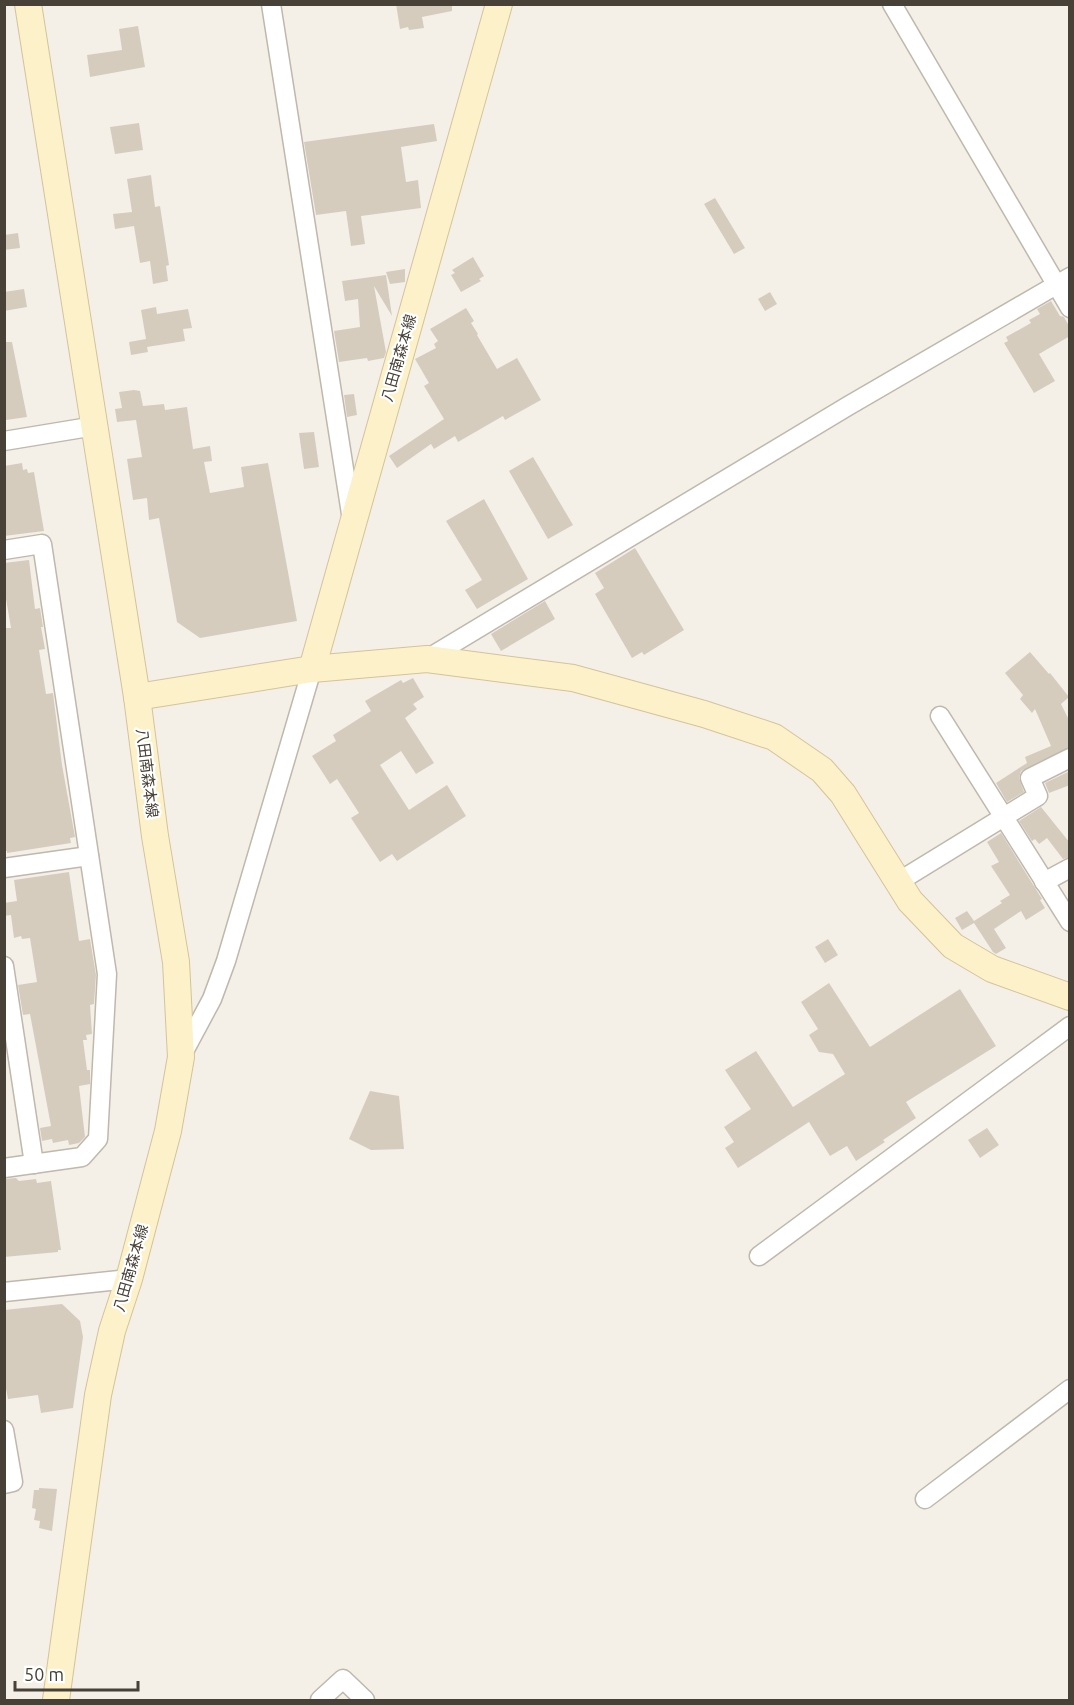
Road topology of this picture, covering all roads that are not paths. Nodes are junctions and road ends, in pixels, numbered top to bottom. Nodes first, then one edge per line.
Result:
1 (28, 4) edge
2 (271, 4) edge
3 (499, 4) edge
4 (892, 4) edge
5 (1063, 281) edge
6 (1070, 308) edge
7 (95, 426) junction
8 (4, 441) edge
9 (352, 524) junction
10 (4, 550) edge
11 (427, 658) junction
12 (312, 669) junction
13 (137, 697) junction
14 (940, 716) dead end
15 (1070, 758) edge
16 (1004, 817) junction
17 (89, 856) junction
18 (4, 868) edge
19 (1070, 868) edge
20 (898, 882) junction
21 (1044, 882) junction
22 (1070, 922) edge
23 (4, 966) edge
24 (1070, 997) edge
25 (1070, 1026) edge
26 (181, 1057) junction
27 (34, 1164) junction
28 (4, 1168) edge
29 (759, 1256) dead end
30 (129, 1280) junction
31 (4, 1292) edge
32 (1070, 1389) edge
33 (4, 1430) edge
34 (4, 1484) edge
35 (925, 1499) dead end
36 (56, 1701) edge
37 (320, 1701) edge
38 (365, 1701) edge

1 - 7 main road, 八田南森本線
2 - 9 street
3 - 9 main road, 八田南森本線
4 - 5 street
5 - 6 street
5 - 11 street
7 - 8 street
7 - 13 main road, 八田南森本線
9 - 12 main road, 八田南森本線
10 - 17 street
11 - 12 main road
11 - 20 main road
12 - 13 main road
12 - 26 street
13 - 26 main road, 八田南森本線
14 - 16 street
15 - 16 street
16 - 20 street
16 - 21 street
17 - 18 street
17 - 27 street
19 - 21 street
20 - 24 main road
21 - 22 street
23 - 27 street
25 - 29 street
26 - 30 main road, 八田南森本線
27 - 28 street
30 - 31 street
30 - 36 main road, 八田南森本線
32 - 35 street
33 - 34 street
37 - 38 street

